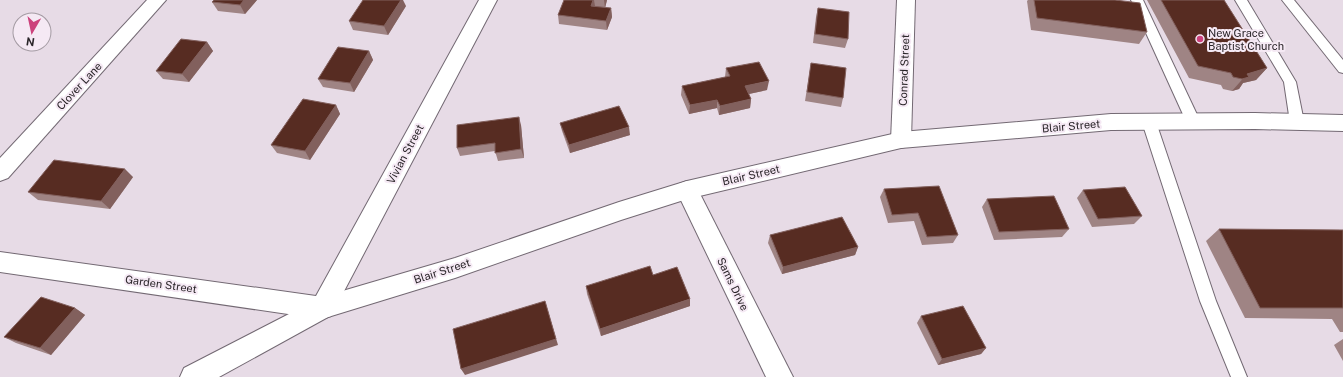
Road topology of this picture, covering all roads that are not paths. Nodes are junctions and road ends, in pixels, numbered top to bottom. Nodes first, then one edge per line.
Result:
1 (158, 0) edge
2 (488, 0) edge
3 (906, 0) edge
4 (1137, 0) edge
5 (1241, 0) edge
6 (1288, 0) edge
7 (1343, 69) edge
8 (1193, 121) junction
9 (1149, 122) junction
10 (1297, 122) junction
11 (1343, 123) edge
12 (901, 140) junction
13 (0, 172) edge
14 (687, 190) junction
15 (0, 262) edge
16 (322, 308) junction
17 (193, 377) edge
18 (780, 377) edge
19 (1239, 377) edge

1 - 13 street, Clover Lane
2 - 16 street, Vivian Street
3 - 12 street, Conrad Street
4 - 8 lane
5 - 10 lane
6 - 7 lane
8 - 9 street, Blair Street
8 - 10 street, Blair Street
9 - 12 street, Blair Street
9 - 19 lane
10 - 11 street, Blair Street
12 - 14 street, Blair Street
14 - 16 street, Blair Street
14 - 18 street, Sams Drive
15 - 16 street, Garden Street
16 - 17 street, Blair Street

